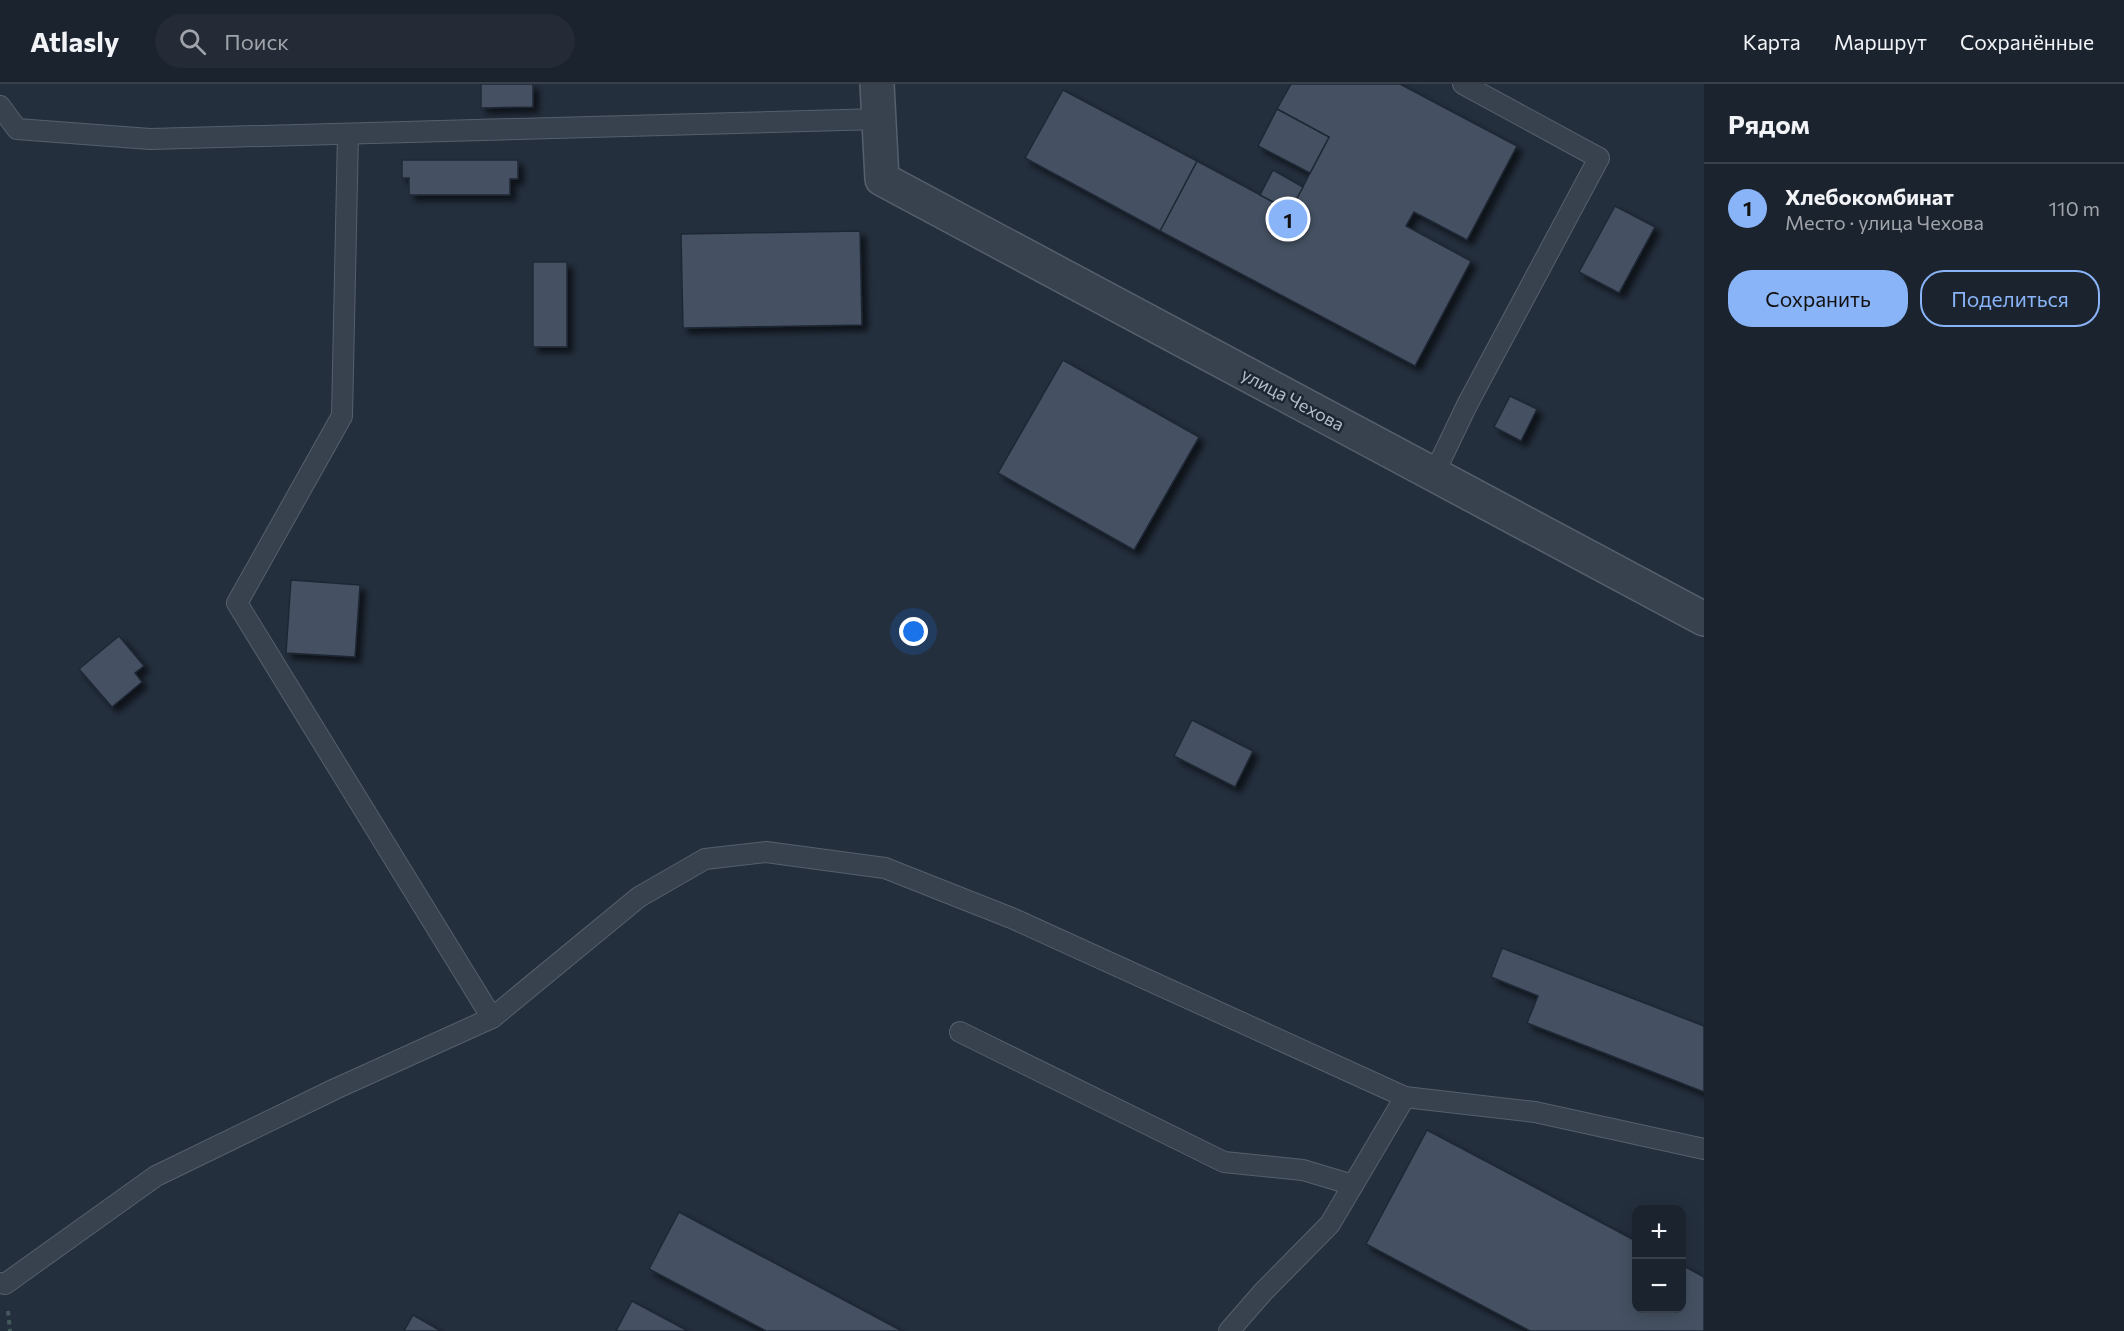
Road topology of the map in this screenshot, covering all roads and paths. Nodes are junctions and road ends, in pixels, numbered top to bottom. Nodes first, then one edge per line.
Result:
1 (877, 84) edge
2 (1463, 84) edge
3 (0, 106) edge
4 (879, 119) junction
5 (348, 134) junction
6 (1434, 474) junction
7 (1704, 619) edge
8 (492, 1017) junction
9 (960, 1032) dead end
10 (1405, 1097) junction
11 (1704, 1149) edge
12 (1353, 1185) junction
13 (0, 1283) edge
14 (1229, 1331) edge

1 - 4 street
2 - 6 lane
3 - 5 lane
4 - 5 lane
4 - 6 street, улица Чехова
5 - 8 lane
6 - 7 street, улица Чехова
8 - 10 lane
8 - 13 lane
9 - 12 lane
10 - 11 lane
10 - 12 lane
12 - 14 lane

